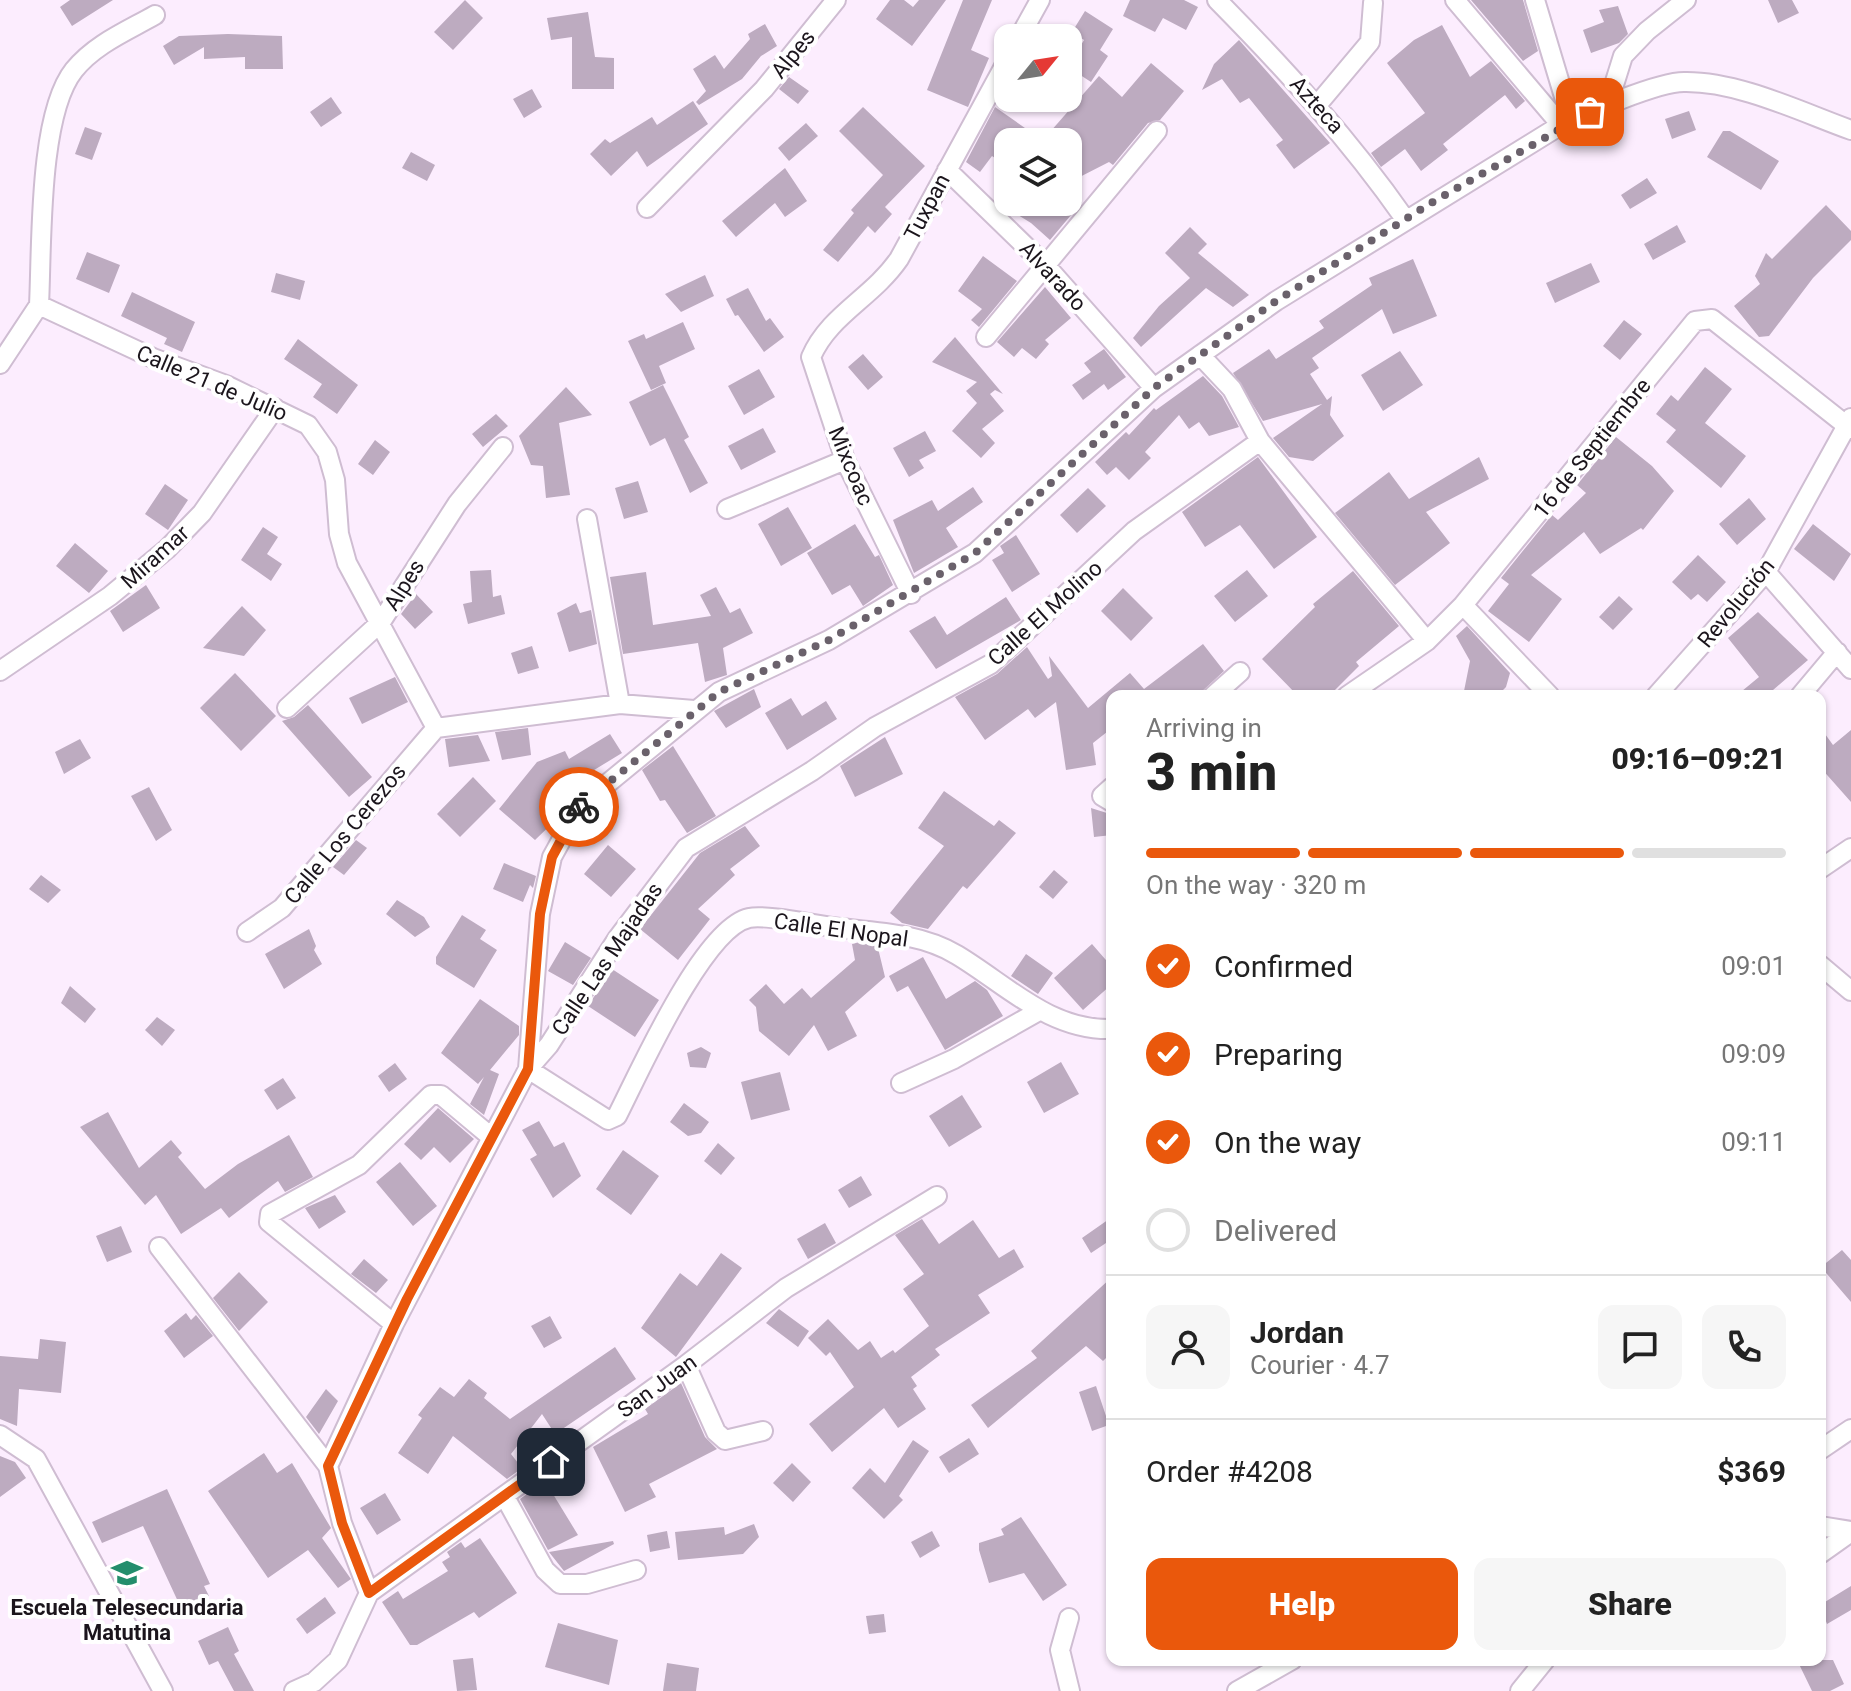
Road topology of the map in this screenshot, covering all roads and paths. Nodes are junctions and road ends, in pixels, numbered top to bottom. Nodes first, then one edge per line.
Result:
1 (836, 0) edge
2 (1040, 0) edge
3 (1217, 0) edge
4 (1455, 0) edge
5 (1535, 0) edge
6 (1686, 0) edge
7 (1373, 3) dead end
8 (155, 15) dead end
9 (1027, 24) edge
10 (994, 84) edge
11 (1318, 104) junction
12 (1608, 104) junction
13 (1566, 123) junction
14 (1851, 130) edge
15 (1157, 131) dead end
16 (947, 170) junction
17 (647, 208) dead end
18 (1405, 219) junction
19 (1047, 267) junction
20 (39, 305) junction
21 (820, 335) joint
22 (986, 337) dead end
23 (1200, 355) junction
24 (0, 364) edge
25 (1154, 388) junction
26 (275, 408) junction
27 (1849, 424) edge
28 (1260, 441) junction
29 (503, 447) dead end
30 (845, 460) junction
31 (727, 509) dead end
32 (587, 519) dead end
33 (1766, 572) junction
34 (911, 594) junction
35 (1463, 605) junction
36 (381, 622) junction
37 (1427, 641) junction
38 (1837, 652) junction
39 (1851, 669) edge
40 (0, 671) edge
41 (1240, 672) dead end
42 (1220, 690) edge
43 (1356, 690) edge
44 (1544, 690) edge
45 (1669, 690) edge
46 (1805, 690) edge
47 (620, 704) junction
48 (287, 708) dead end
49 (694, 710) junction
50 (436, 728) junction
51 (686, 848) joint
52 (1851, 848) edge
53 (1826, 865) edge
54 (247, 932) dead end
55 (1826, 970) edge
56 (1851, 991) edge
57 (1039, 1011) junction
58 (1106, 1029) edge
59 (528, 1069) junction
60 (901, 1083) dead end
61 (490, 1136) junction
62 (937, 1196) dead end
63 (159, 1247) dead end
64 (394, 1324) junction
65 (686, 1365) junction
66 (1851, 1429) edge
67 (763, 1431) dead end
68 (0, 1435) edge
69 (1826, 1446) edge
70 (328, 1466) junction
71 (505, 1497) junction
72 (1826, 1527) edge
73 (1851, 1532) edge
74 (1826, 1550) edge
75 (636, 1570) dead end
76 (369, 1593) junction
77 (1069, 1618) dead end
78 (1281, 1666) edge
79 (1540, 1666) edge
80 (163, 1691) edge
81 (294, 1691) edge
82 (1070, 1691) edge
83 (1237, 1691) edge
84 (1520, 1691) edge

1 - 17 street, Alpes
2 - 9 street
3 - 11 street, Azteca
4 - 13 street
5 - 13 street
6 - 12 street
7 - 11 street
8 - 20 street
10 - 16 street, Tuxpan
11 - 18 street, Azteca
12 - 13 street
12 - 14 street
13 - 18 street
15 - 19 street
16 - 19 street, Alvarado
16 - 21 street, Tuxpan
18 - 23 street
19 - 22 street
19 - 25 street, Alvarado
20 - 24 street
20 - 26 street, Calle 21 de Julio
21 - 30 street, Mixcoac
23 - 25 street
23 - 28 street
25 - 34 street
26 - 36 street, Calle 21 de Julio
26 - 40 street, Miramar
27 - 33 street, Revolución
27 - 35 street, 16 de Septiembre
28 - 37 street
28 - 51 street, Calle El Molino
29 - 36 street, Alpes
30 - 31 street
30 - 34 street, Mixcoac
32 - 47 street
33 - 38 street
33 - 45 street, Revolución
34 - 49 street
35 - 37 street, 16 de Septiembre
35 - 44 street
36 - 48 street, Alpes
36 - 50 street, Calle 21 de Julio
37 - 43 street, 16 de Septiembre
38 - 39 street
38 - 46 street
41 - 42 street
47 - 49 street
47 - 50 street
49 - 59 street
50 - 54 street, Calle Los Cerezos
51 - 59 street, Calle Las Majadas
52 - 53 street
55 - 56 street
57 - 58 street, Calle El Nopal
57 - 59 street, Calle El Nopal
57 - 60 street
59 - 61 street, Calle Las Majadas
61 - 64 street, Calle Las Majadas
61 - 64 street
62 - 65 street, San Juan
63 - 70 street
64 - 70 street, Calle Las Majadas
65 - 67 street
65 - 71 street, San Juan
66 - 69 street
68 - 80 street
70 - 76 street
71 - 75 street
71 - 76 street, San Juan
72 - 73 street
73 - 74 street
76 - 81 street
77 - 82 street
78 - 83 street
79 - 84 street

